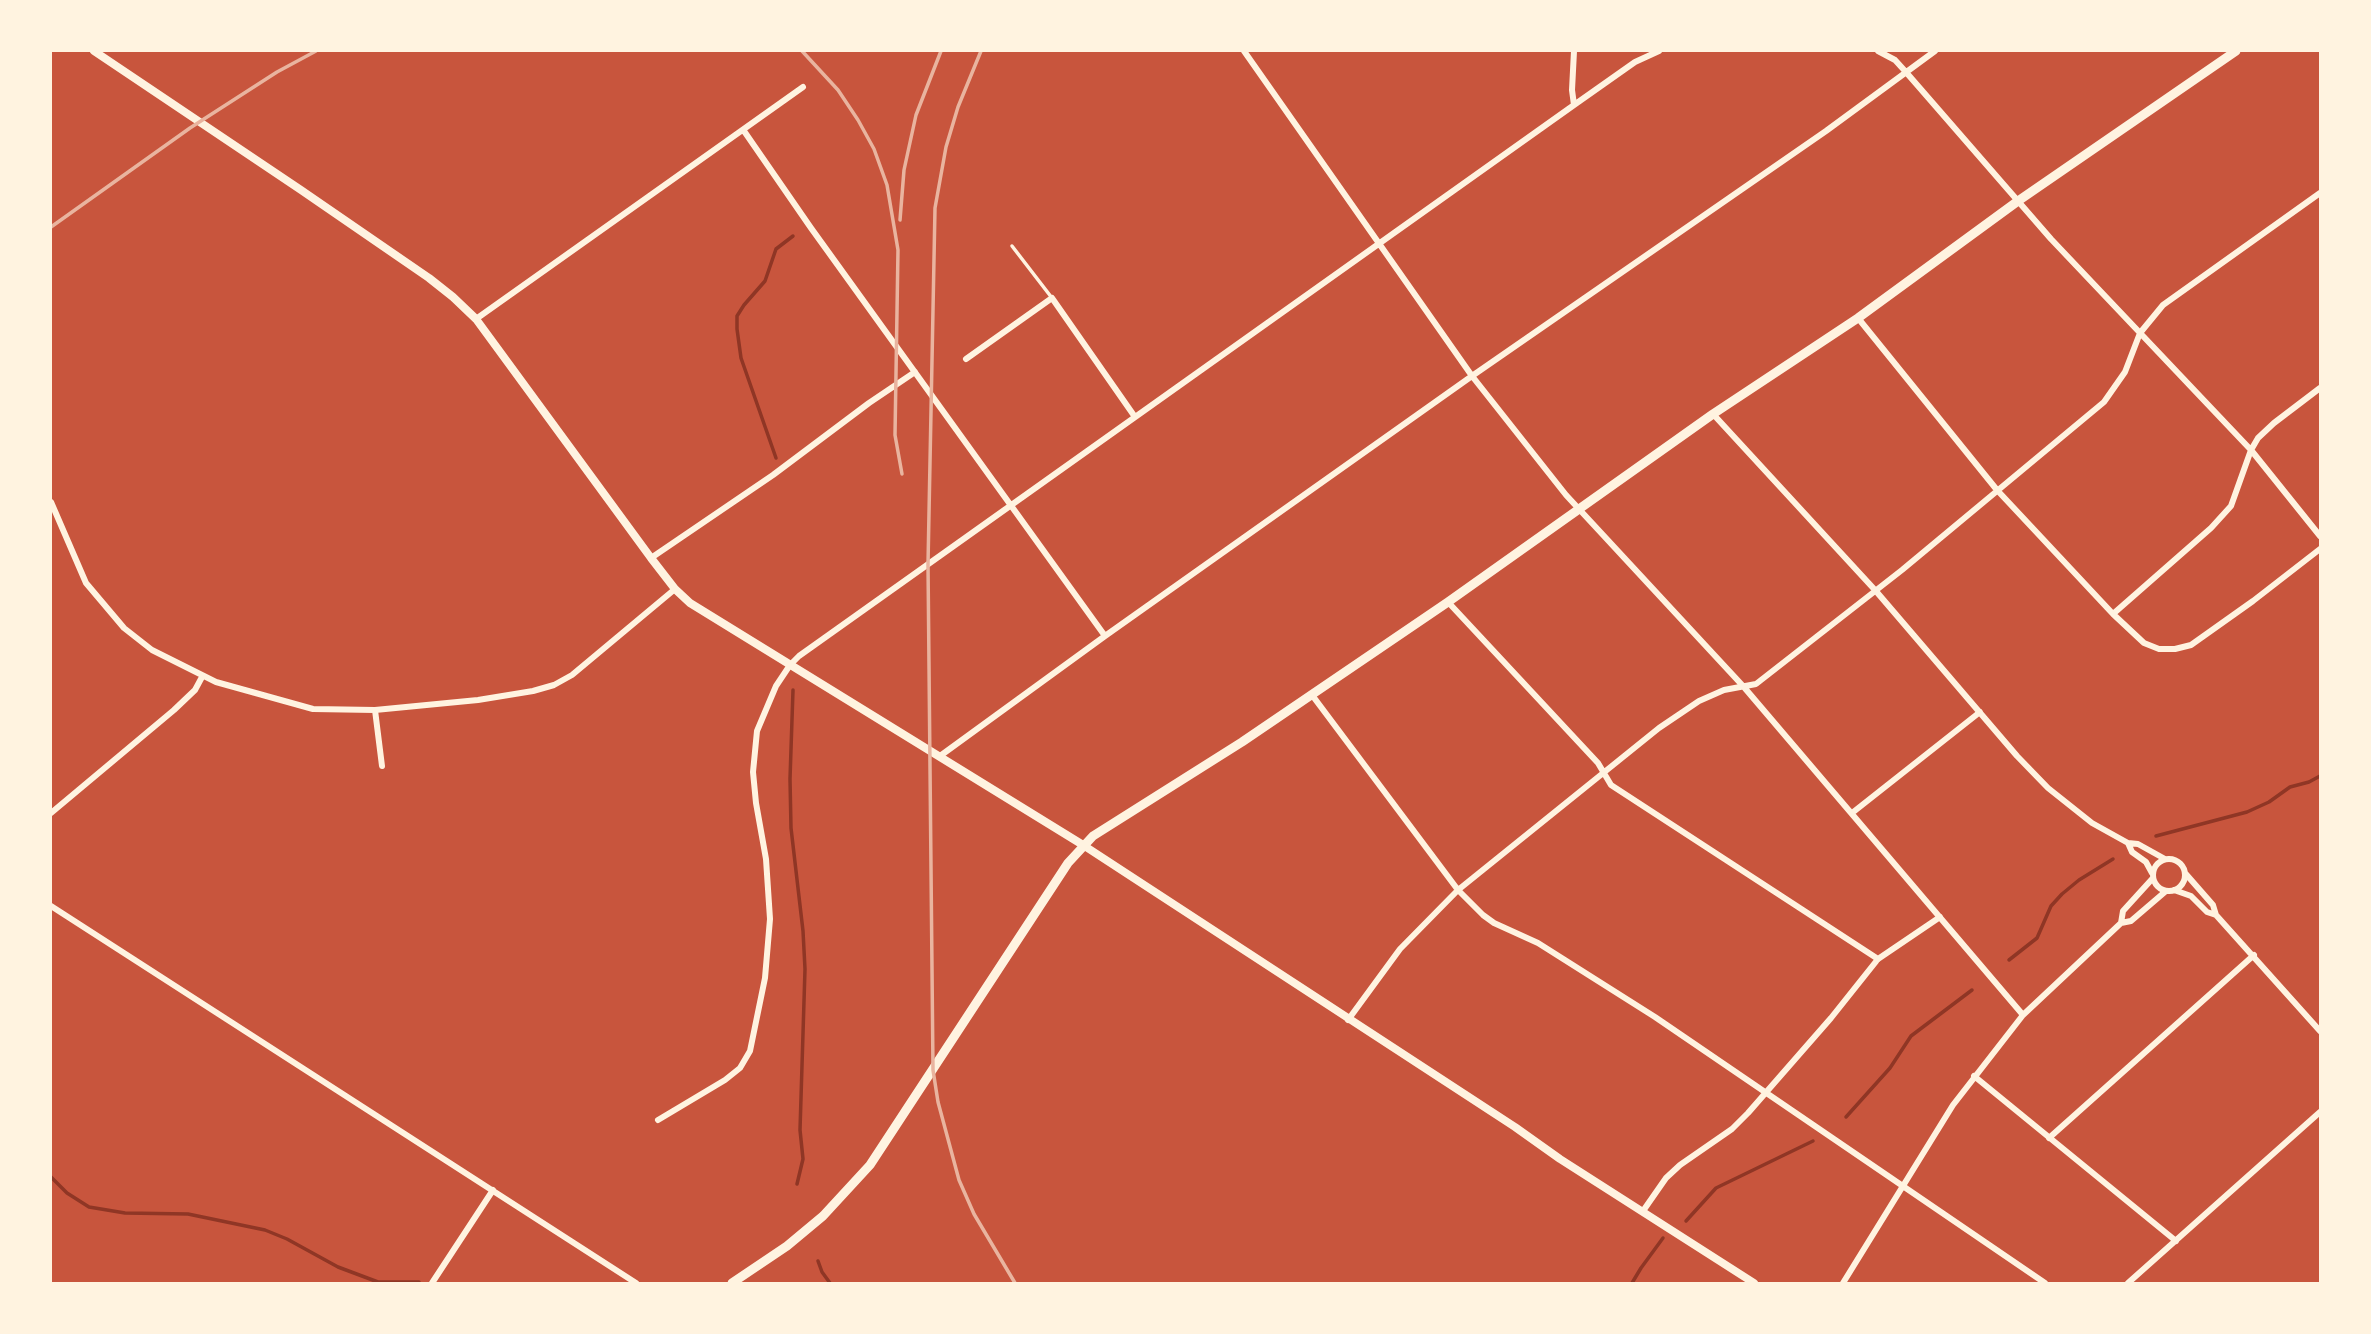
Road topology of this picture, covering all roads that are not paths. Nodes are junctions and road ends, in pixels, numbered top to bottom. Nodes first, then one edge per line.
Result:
1 (94, 51) edge
2 (1244, 51) edge
3 (1574, 51) edge
4 (1659, 51) edge
5 (1878, 51) edge
6 (1935, 51) edge
7 (2236, 51) edge
8 (1905, 71) junction
9 (803, 87) dead end
10 (1574, 105) junction
11 (744, 131) junction
12 (2320, 193) edge
13 (2018, 201) junction
14 (1379, 243) junction
15 (1012, 246) dead end
16 (1052, 298) junction
17 (1858, 318) junction
18 (476, 319) junction
19 (2140, 333) junction
20 (966, 359) dead end
21 (915, 372) junction
22 (1472, 376) junction
23 (2320, 388) edge
24 (1713, 414) junction
25 (1135, 417) junction
26 (2251, 450) junction
27 (1997, 490) junction
28 (51, 502) edge
29 (1011, 506) junction
30 (1580, 509) junction
31 (2320, 536) edge
32 (2320, 548) edge
33 (651, 558) junction
34 (675, 589) junction
35 (1875, 590) junction
36 (1448, 603) junction
37 (2113, 614) junction
38 (1105, 636) junction
39 (790, 665) junction
40 (202, 677) junction
41 (1743, 686) junction
42 (1312, 695) junction
43 (375, 710) junction
44 (1980, 712) junction
45 (940, 756) junction
46 (382, 766) dead end
47 (1604, 772) junction
48 (51, 813) edge
49 (1852, 813) junction
50 (2128, 843) junction
51 (1083, 845) junction
52 (2165, 859) junction
53 (2185, 873) junction
54 (2153, 876) junction
55 (1458, 890) junction
56 (2170, 891) junction
57 (51, 906) edge
58 (2216, 915) junction
59 (1940, 917) junction
60 (2121, 923) junction
61 (2254, 955) junction
62 (1878, 959) junction
63 (2023, 1015) junction
64 (1348, 1020) junction
65 (2320, 1031) edge
66 (1973, 1076) junction
67 (1766, 1092) junction
68 (2320, 1112) edge
69 (658, 1120) dead end
70 (2049, 1138) junction
71 (1902, 1185) junction
72 (493, 1190) junction
73 (1643, 1211) junction
74 (2176, 1241) junction
75 (432, 1283) edge
76 (636, 1283) edge
77 (732, 1283) edge
78 (1755, 1283) edge
79 (1843, 1283) edge
80 (2045, 1283) edge
81 (2128, 1283) edge

1 - 18 street
2 - 14 street
3 - 10 street
4 - 10 street
5 - 8 street
6 - 8 street
7 - 13 main road
8 - 13 street
8 - 22 street
9 - 11 street
10 - 14 street
11 - 18 street
11 - 21 street
12 - 19 street
13 - 17 main road
13 - 19 street
14 - 22 street
14 - 25 street
15 - 16 lane
16 - 20 street
16 - 25 street
17 - 24 main road
17 - 27 street
18 - 33 street
19 - 26 street
19 - 27 street
21 - 29 street
21 - 33 street
22 - 30 street
22 - 38 street
23 - 26 street
24 - 30 main road
24 - 35 street
25 - 29 street
26 - 31 street
26 - 37 street
27 - 35 street
27 - 37 street
28 - 40 street
29 - 38 street
29 - 39 street
30 - 36 main road
30 - 41 street
32 - 37 street
33 - 34 street
34 - 39 street
34 - 43 street
35 - 41 street
35 - 44 street
36 - 42 main road
36 - 47 street
38 - 45 street
39 - 45 street
39 - 69 street
40 - 43 street
40 - 48 street
41 - 47 street
41 - 49 street
42 - 51 main road
42 - 55 street
43 - 46 street
44 - 49 street
44 - 50 street
45 - 51 street
47 - 55 street
47 - 62 street
49 - 59 street
50 - 52 street
50 - 54 street
51 - 64 street
51 - 77 main road
52 - 53 street
52 - 54 street
53 - 56 street
53 - 58 street
54 - 56 street
54 - 60 street
55 - 64 street
55 - 67 street
56 - 58 street
56 - 60 street
57 - 72 street
58 - 61 street
59 - 62 street
59 - 63 street
60 - 63 street
61 - 65 street
61 - 70 street
62 - 67 street
63 - 66 street
64 - 73 street
66 - 70 street
66 - 71 street
67 - 71 street
67 - 73 street
68 - 74 street
70 - 74 street
71 - 79 street
71 - 80 street
72 - 75 street
72 - 76 street
73 - 78 street
74 - 81 street

